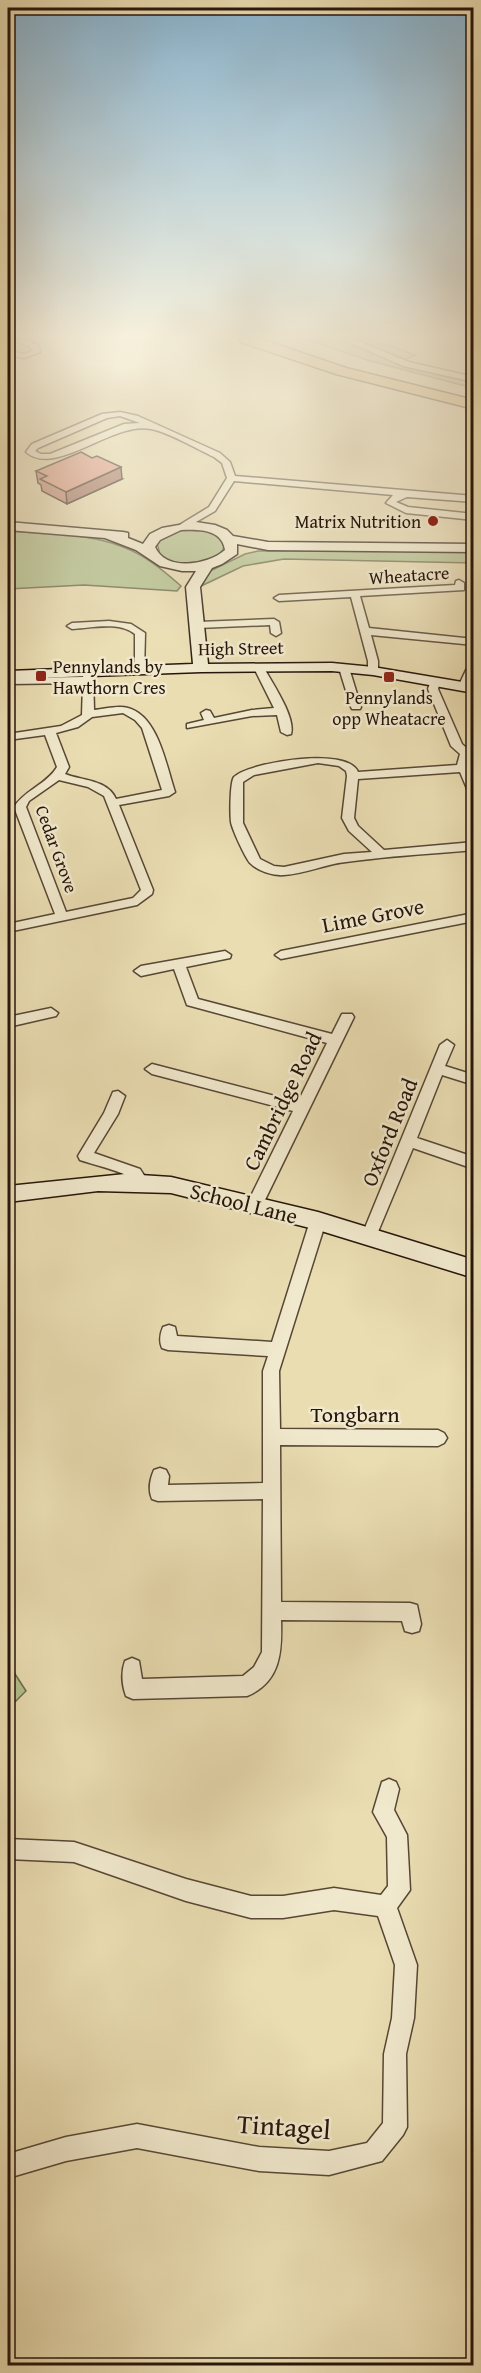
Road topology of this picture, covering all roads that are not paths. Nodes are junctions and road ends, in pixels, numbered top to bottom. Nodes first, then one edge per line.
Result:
1 (32, 450) edge
2 (70, 450) edge
3 (205, 450) edge
4 (231, 478) junction
5 (373, 490) junction
6 (407, 494) junction
7 (391, 500) junction
8 (474, 500) edge
9 (212, 509) junction
10 (474, 517) edge
11 (8, 526) edge
12 (184, 526) junction
13 (157, 535) junction
14 (224, 535) junction
15 (110, 536) junction
16 (268, 546) junction
17 (474, 548) edge
18 (150, 553) junction
19 (226, 557) junction
20 (163, 562) junction
21 (207, 566) junction
22 (459, 583) dead end
23 (194, 590) junction
24 (285, 595) dead end
25 (355, 595) junction
26 (198, 625) junction
27 (72, 626) dead end
28 (365, 631) junction
29 (276, 633) dead end
30 (474, 642) edge
31 (474, 664) edge
32 (201, 668) junction
33 (259, 668) junction
34 (344, 668) junction
35 (140, 671) junction
36 (373, 671) junction
37 (8, 675) edge
38 (88, 676) junction
39 (8, 681) edge
40 (435, 682) junction
41 (468, 688) edge
42 (356, 706) dead end
43 (282, 711) junction
44 (88, 714) junction
45 (191, 726) dead end
46 (49, 730) junction
47 (287, 732) dead end
48 (8, 737) edge
49 (470, 753) edge
50 (464, 768) junction
51 (58, 775) junction
52 (353, 776) junction
53 (182, 790) dead end
54 (474, 791) edge
55 (169, 792) junction
56 (113, 803) junction
57 (474, 846) edge
58 (379, 854) junction
59 (474, 916) edge
60 (62, 917) junction
61 (8, 928) edge
62 (225, 955) dead end
63 (281, 955) dead end
64 (178, 963) junction
65 (141, 971) dead end
66 (51, 1013) dead end
67 (347, 1017) dead end
68 (8, 1022) edge
69 (334, 1040) junction
70 (447, 1045) dead end
71 (152, 1069) dead end
72 (438, 1069) junction
73 (474, 1080) edge
74 (118, 1096) dead end
75 (301, 1108) junction
76 (408, 1141) junction
77 (474, 1163) edge
78 (142, 1183) junction
79 (8, 1194) edge
80 (255, 1204) junction
81 (318, 1221) junction
82 (370, 1235) junction
83 (474, 1269) edge
84 (169, 1332) dead end
85 (278, 1349) junction
86 (272, 1437) junction
87 (438, 1438) dead end
88 (160, 1476) dead end
89 (272, 1491) junction
90 (272, 1611) junction
91 (412, 1624) dead end
92 (132, 1668) dead end
93 (389, 1789) dead end
94 (8, 1848) edge
95 (385, 1906) junction
96 (8, 2166) edge

1 - 2 street
3 - 4 street
4 - 5 street
4 - 9 street
5 - 6 street
5 - 7 street
6 - 7 street
6 - 8 street
7 - 10 street
9 - 12 street
9 - 14 street
11 - 15 street
12 - 13 street
12 - 14 street
13 - 15 street
13 - 18 street
14 - 16 street
14 - 19 street
15 - 18 street
16 - 17 street
16 - 19 street
18 - 20 street
19 - 21 street
20 - 21 street
20 - 23 street
21 - 23 street
22 - 25 street, Wheatacre
23 - 26 street
24 - 25 street, Wheatacre
25 - 28 street, Wheatacre
26 - 29 street
26 - 32 street
27 - 35 street
28 - 30 street
28 - 36 street, Wheatacre
31 - 41 street
32 - 33 street, High Street
32 - 35 street, High Street
33 - 34 street, High Street
33 - 43 street
34 - 36 street, High Street
34 - 42 street
35 - 38 street, High Street
36 - 40 street, High Street
37 - 38 street, High Street
38 - 39 street
38 - 44 street
40 - 41 street, High Street
40 - 49 street
43 - 45 street
43 - 47 street
44 - 46 street
44 - 55 street
46 - 48 street
46 - 51 street
49 - 50 street
50 - 52 street
50 - 54 street
51 - 56 street
51 - 60 street, Cedar Grove
52 - 58 street
52 - 58 street
53 - 55 street
55 - 56 street
56 - 60 street
57 - 58 street
59 - 63 street, Lime Grove
60 - 61 street
62 - 64 street
64 - 65 street
64 - 69 street
66 - 68 street
67 - 69 street, Cambridge Road
69 - 75 street, Cambridge Road
70 - 72 street, Oxford Road
71 - 75 street
72 - 73 street
72 - 76 street, Oxford Road
74 - 78 street
75 - 80 street, Cambridge Road
76 - 77 street
76 - 82 street, Oxford Road
78 - 79 street, School Lane
78 - 80 street, School Lane
80 - 81 street, School Lane
81 - 82 street, School Lane
81 - 85 street
82 - 83 street, School Lane
84 - 85 street
85 - 86 street
86 - 87 street, Tongbarn
86 - 89 street
88 - 89 street
89 - 90 street
90 - 91 street
90 - 92 street
93 - 95 street
94 - 95 street
95 - 96 street, Tintagel

